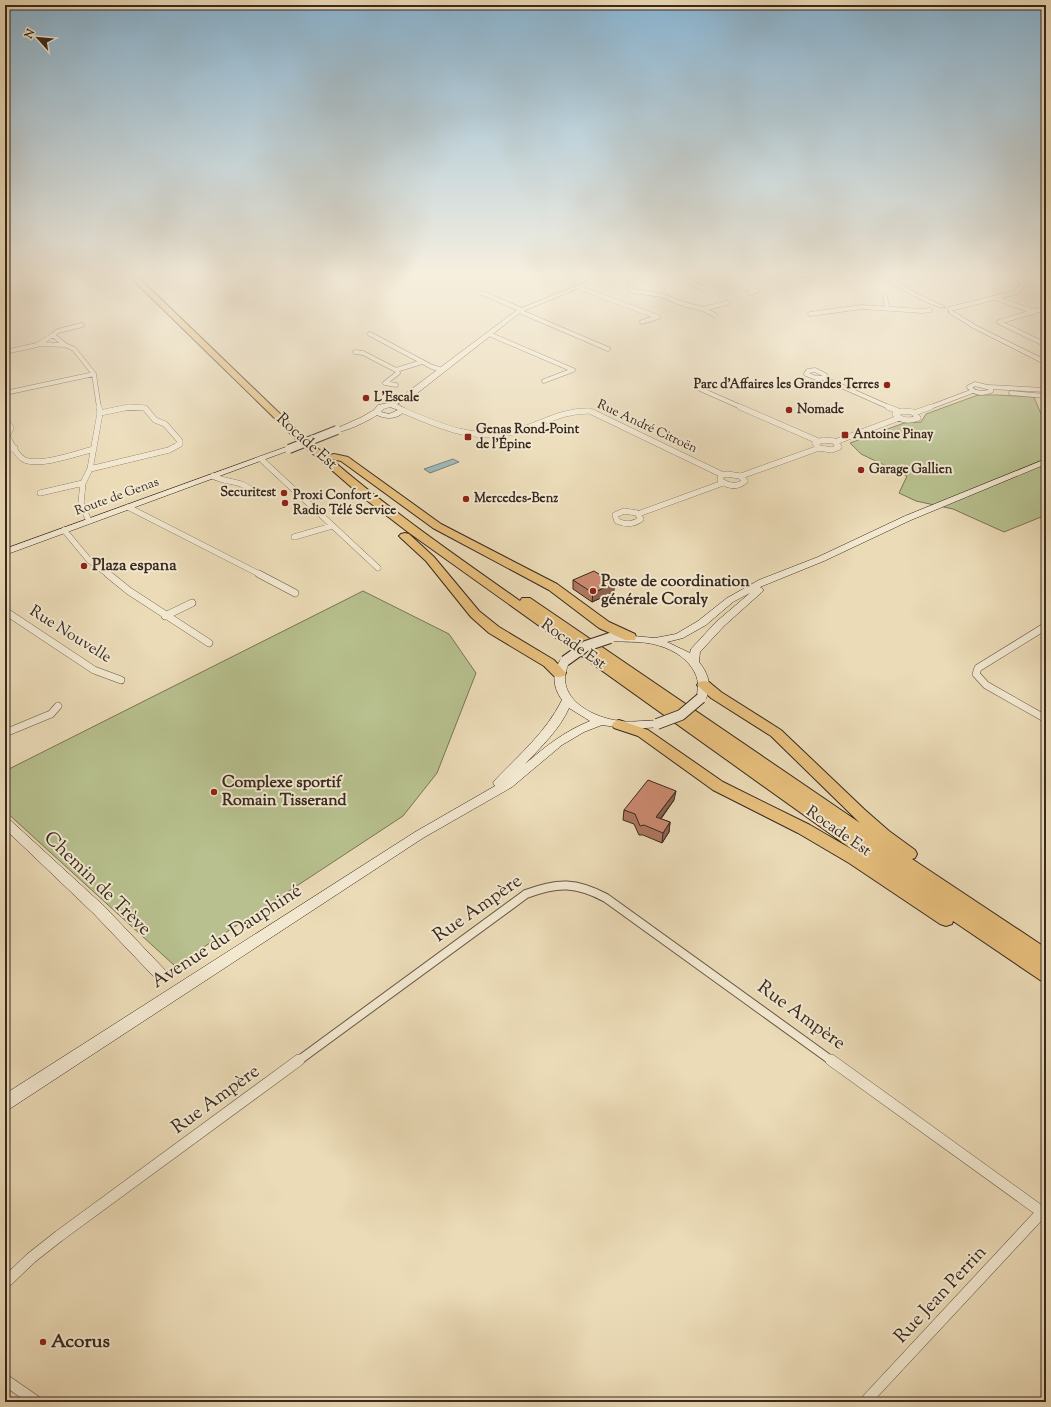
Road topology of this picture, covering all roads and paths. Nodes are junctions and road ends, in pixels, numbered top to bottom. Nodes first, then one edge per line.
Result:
1 (43, 342) edge
2 (61, 342) edge
3 (200, 342) edge
4 (211, 342) edge
5 (384, 342) edge
6 (479, 342) edge
7 (507, 342) edge
8 (591, 342) edge
9 (1003, 342) edge
10 (37, 345) junction
11 (65, 345) junction
12 (608, 349) dead end
13 (5, 352) edge
14 (355, 352) dead end
15 (422, 362) junction
16 (1046, 363) edge
17 (449, 364) junction
18 (431, 366) junction
19 (396, 370) junction
20 (442, 370) junction
21 (94, 374) junction
22 (433, 377) junction
23 (823, 378) dead end
24 (544, 380) dead end
25 (396, 385) dead end
26 (700, 389) dead end
27 (990, 389) junction
28 (1044, 390) edge
29 (973, 391) junction
30 (1010, 391) junction
31 (5, 393) edge
32 (408, 396) junction
33 (1045, 396) edge
34 (390, 405) junction
35 (399, 411) junction
36 (898, 411) junction
37 (378, 412) junction
38 (100, 413) junction
39 (914, 413) junction
40 (386, 416) junction
41 (5, 418) edge
42 (423, 418) junction
43 (899, 418) junction
44 (364, 419) junction
45 (818, 441) junction
46 (835, 442) junction
47 (15, 448) junction
48 (819, 448) junction
49 (94, 449) junction
50 (5, 450) edge
51 (261, 459) junction
52 (1046, 461) edge
53 (333, 462) junction
54 (90, 469) junction
55 (723, 475) junction
56 (213, 476) junction
57 (741, 476) junction
58 (723, 482) junction
59 (83, 483) junction
60 (40, 493) dead end
61 (254, 493) dead end
62 (128, 507) junction
63 (638, 514) dead end
64 (89, 521) junction
65 (332, 526) junction
66 (64, 530) junction
67 (294, 537) dead end
68 (5, 552) edge
69 (378, 568) dead end
70 (787, 573) junction
71 (295, 593) dead end
72 (192, 602) dead end
73 (5, 611) edge
74 (165, 616) junction
75 (1046, 626) edge
76 (630, 637) junction
77 (656, 641) junction
78 (208, 643) dead end
79 (694, 662) junction
80 (559, 673) junction
81 (121, 680) dead end
82 (702, 691) junction
83 (567, 700) junction
84 (58, 706) dead end
85 (1046, 719) edge
86 (600, 721) junction
87 (619, 725) junction
88 (5, 733) edge
89 (472, 805) junction
90 (5, 822) edge
91 (1004, 930) junction
92 (1045, 968) edge
93 (160, 974) dead end
94 (5, 1104) edge
95 (1044, 1213) edge
96 (5, 1283) edge
97 (5, 1380) edge
98 (38, 1402) edge
99 (865, 1402) edge

1 - 10 street
2 - 11 street
3 - 53 highway, Rocade Est
4 - 53 highway, Rocade Est
5 - 15 street
6 - 17 main road
7 - 24 street
8 - 12 street
9 - 16 main road
10 - 11 street
10 - 13 street
11 - 21 street
14 - 19 street
15 - 18 street
15 - 19 street
17 - 18 street
17 - 20 main road
18 - 20 street
18 - 22 street
19 - 25 street
20 - 22 main road
21 - 31 street
21 - 38 street
22 - 32 main road
23 - 36 street
26 - 45 street
27 - 29 street
27 - 29 street
27 - 30 street
28 - 30 street
28 - 33 street
29 - 39 street
30 - 33 street
32 - 34 main road
32 - 35 main road
34 - 35 main road
34 - 37 main road
35 - 40 main road
35 - 42 street, Rue André Citroën
35 - 42 street, Rue André Citroën
36 - 39 street
36 - 43 street
37 - 40 main road
37 - 44 main road
38 - 49 street
38 - 54 street
39 - 43 street
40 - 44 main road
41 - 47 street
42 - 55 street, Rue André Citroën
43 - 46 street
44 - 51 main road, Route de Genas, bridge
45 - 46 street
45 - 48 street
46 - 48 street
47 - 49 street
47 - 50 street
48 - 57 street
49 - 54 street
51 - 56 main road, Route de Genas
51 - 65 street
52 - 70 main road
53 - 76 highway
53 - 80 highway
53 - 91 highway, Rocade Est
53 - 92 highway, Rocade Est
54 - 59 street
55 - 57 street
55 - 58 street
56 - 61 street
56 - 62 main road, Route de Genas
57 - 58 street
58 - 63 street
59 - 60 street
59 - 64 street
62 - 64 main road, Route de Genas
62 - 71 street
64 - 66 main road, Route de Genas
65 - 67 street
65 - 69 street
66 - 68 main road, Route de Genas
66 - 74 street
70 - 77 main road
70 - 79 main road
72 - 74 street
73 - 81 street, Rue Nouvelle
74 - 78 street
75 - 85 street
76 - 77 main road
76 - 80 main road, bridge
77 - 79 main road
79 - 82 main road
80 - 83 main road
82 - 87 main road, bridge
82 - 91 highway
83 - 86 main road
83 - 89 main road, Avenue du Dauphiné
84 - 88 street
86 - 87 main road
86 - 89 main road, Avenue du Dauphiné
87 - 92 highway
89 - 94 main road, Avenue du Dauphiné
90 - 93 main road, Chemin de Trève
91 - 92 highway, Rocade Est
95 - 96 street, Rue Ampère
95 - 99 street, Rue Jean Perrin
97 - 98 street

